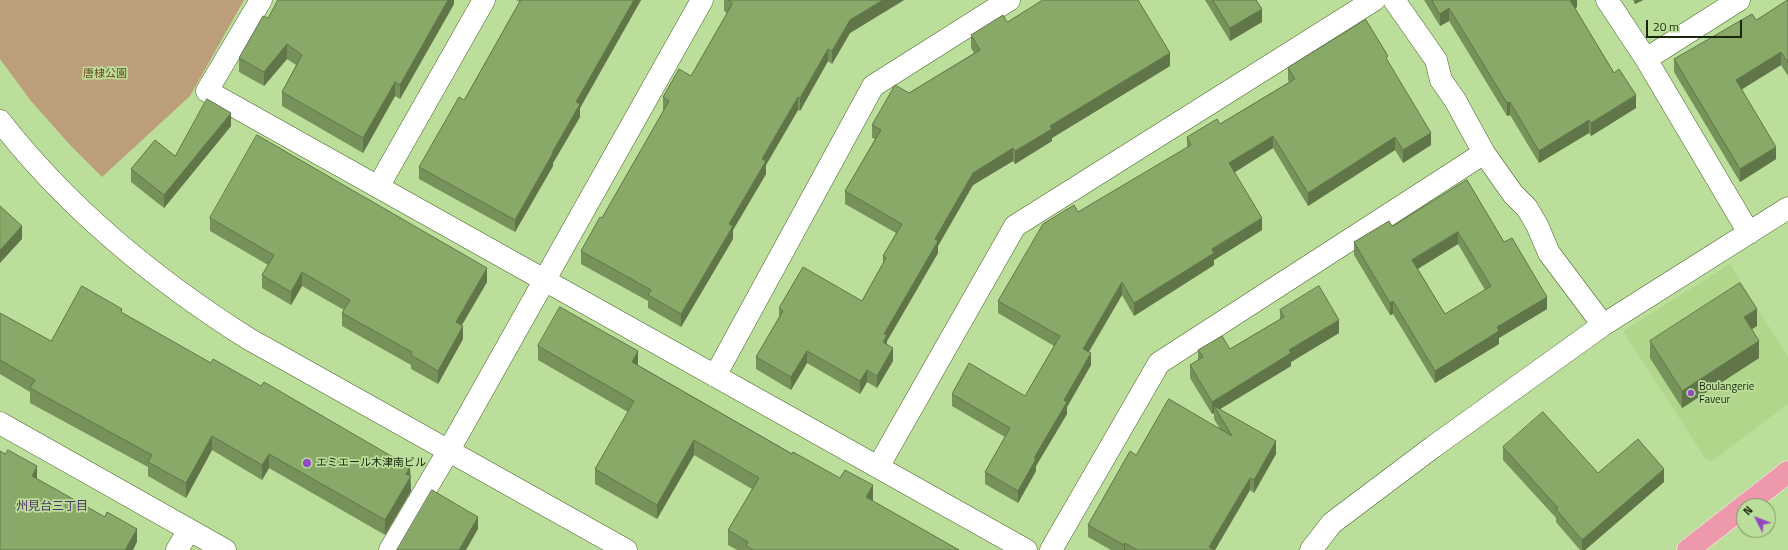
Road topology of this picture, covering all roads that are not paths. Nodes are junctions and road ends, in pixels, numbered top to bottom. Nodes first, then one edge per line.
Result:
1 (261, 0) edge
2 (484, 0) edge
3 (702, 0) edge
4 (1009, 0) edge
5 (1374, 0) edge
6 (1394, 0) edge
7 (1607, 0) edge
8 (1739, 0) edge
9 (1646, 60) junction
10 (0, 121) edge
11 (1484, 153) junction
12 (378, 187) junction
13 (1788, 208) edge
14 (1749, 233) junction
15 (544, 280) junction
16 (1603, 325) junction
17 (715, 376) junction
18 (0, 423) edge
19 (449, 450) junction
20 (878, 467) junction
21 (1788, 472) edge
22 (189, 530) junction
23 (177, 550) edge
24 (225, 550) edge
25 (390, 550) edge
26 (626, 550) edge
27 (1026, 550) edge
28 (1051, 550) edge
29 (1311, 550) edge
30 (1688, 550) edge

1 - 12 street
2 - 12 street
3 - 15 street
4 - 17 street
5 - 20 street
6 - 11 street
7 - 9 street
8 - 9 street
9 - 14 street
10 - 19 street
11 - 16 street
11 - 28 street
12 - 15 street
13 - 14 street
14 - 16 street
15 - 17 street
15 - 19 street
16 - 29 street
17 - 20 street
18 - 22 street
19 - 25 street
19 - 26 street
20 - 27 street
21 - 30 main road
22 - 23 street
22 - 24 street

